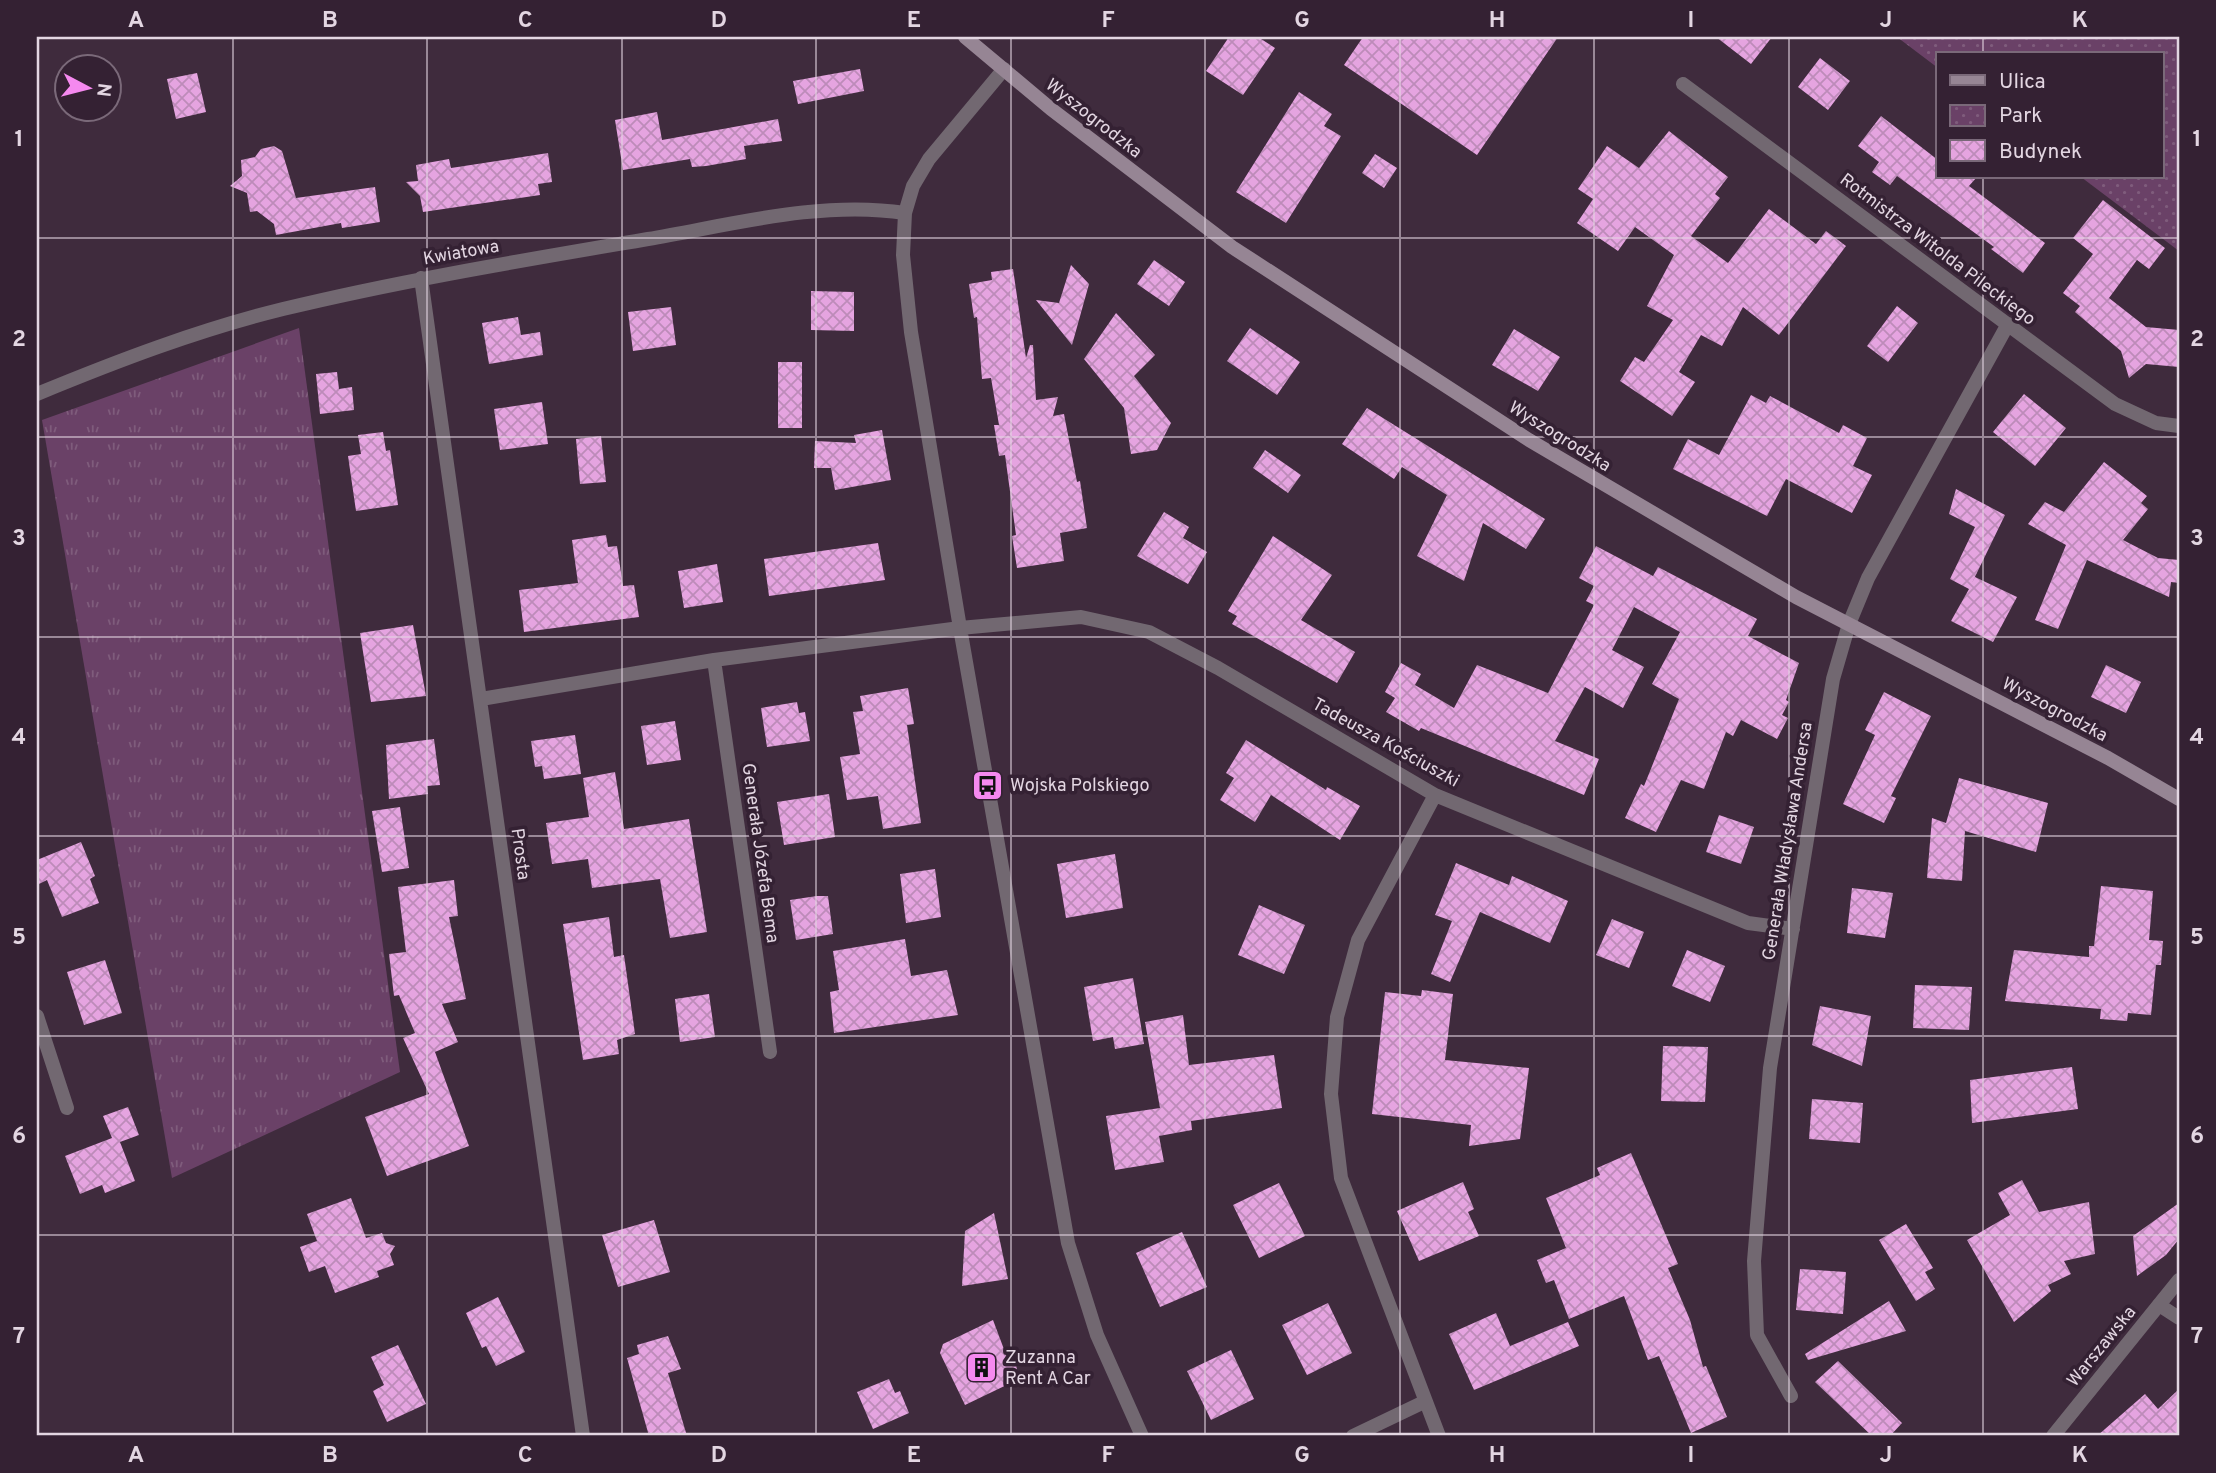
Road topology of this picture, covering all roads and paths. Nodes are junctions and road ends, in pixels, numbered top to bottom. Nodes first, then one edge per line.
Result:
1 (965, 37) edge
2 (1004, 69) junction
3 (1683, 84) dead end
4 (905, 213) junction
5 (421, 278) junction
6 (2008, 324) junction
7 (37, 394) edge
8 (2179, 426) edge
9 (1850, 624) junction
10 (960, 628) junction
11 (714, 660) junction
12 (481, 699) junction
13 (1435, 795) junction
14 (2179, 799) edge
15 (1793, 929) junction
16 (37, 1016) edge
17 (770, 1052) dead end
18 (67, 1108) dead end
19 (2179, 1280) edge
20 (2159, 1306) junction
21 (2179, 1318) edge
22 (1791, 1396) dead end
23 (1424, 1402) junction
24 (583, 1436) edge
25 (1142, 1436) edge
26 (1353, 1436) edge
27 (1439, 1436) edge
28 (2053, 1436) edge

1 - 2 main road, Wyszogrodzka
2 - 4 street
2 - 9 main road, Wyszogrodzka
3 - 6 street, Rotmistrza Witolda Pileckiego
4 - 5 street, Kwiatowa
4 - 10 street
5 - 7 street, Kwiatowa
5 - 12 street, Prosta
6 - 8 street, Rotmistrza Witolda Pileckiego
6 - 9 street, Generała Władysława Andersa
9 - 14 main road, Wyszogrodzka
9 - 15 street, Generała Władysława Andersa
10 - 11 street, Tadeusza Kościuszki
10 - 13 street, Tadeusza Kościuszki
10 - 25 street
11 - 12 street, Tadeusza Kościuszki
11 - 17 street, Generała Józefa Bema
12 - 24 street, Prosta
13 - 15 street, Tadeusza Kościuszki
13 - 23 street
15 - 22 street, Generała Władysława Andersa
16 - 18 street
19 - 20 street, Warszawska
20 - 21 street
20 - 28 street, Warszawska
23 - 26 street
23 - 27 street

